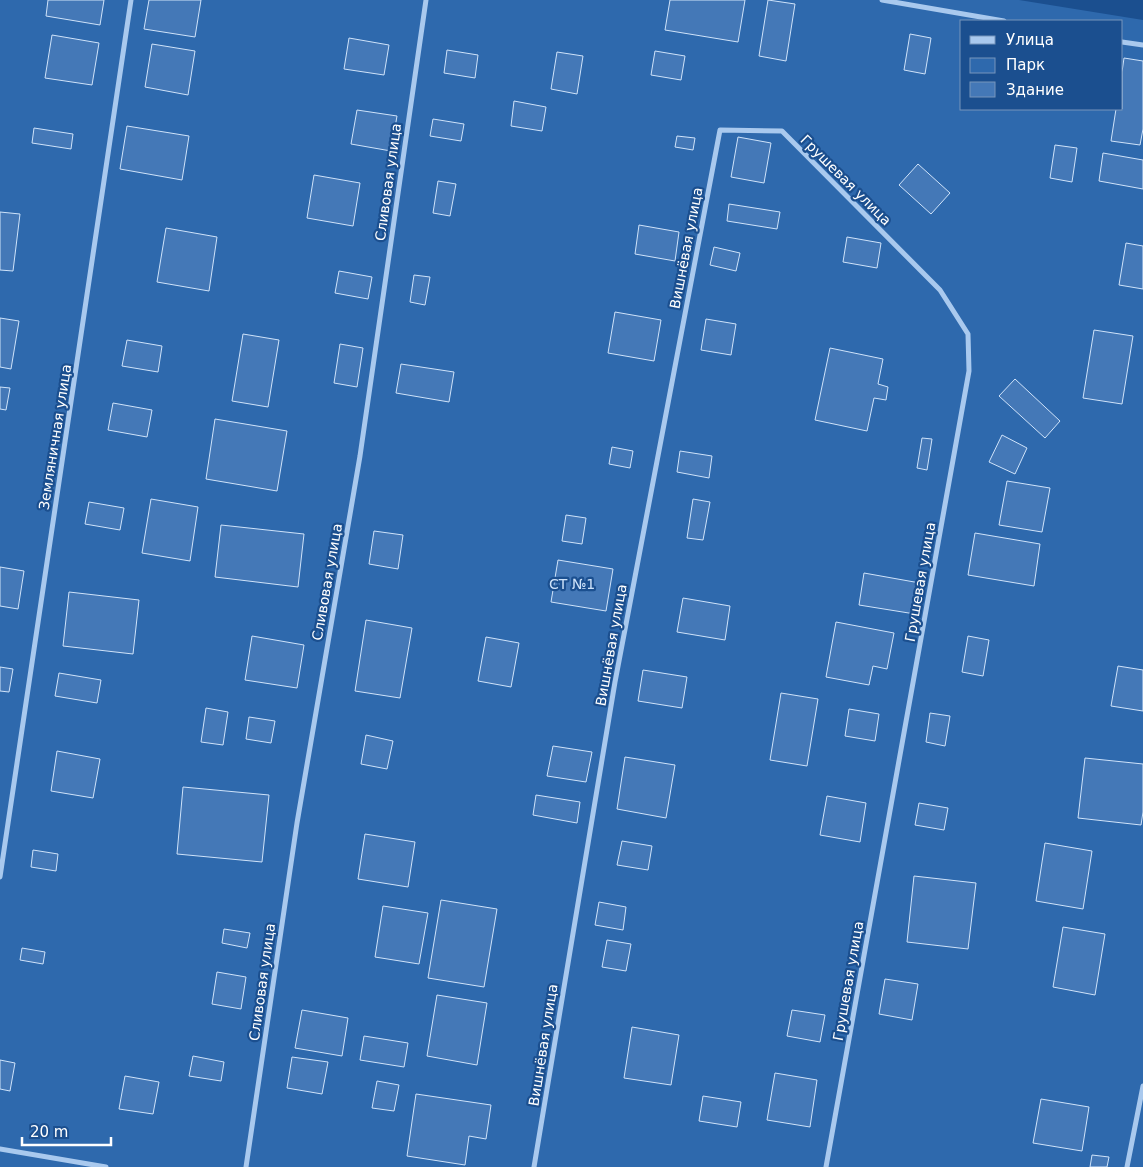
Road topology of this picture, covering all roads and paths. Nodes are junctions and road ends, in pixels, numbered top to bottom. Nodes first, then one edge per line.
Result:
1 (130, 0) edge
2 (426, 0) edge
3 (882, 0) edge
4 (998, 20) edge
5 (1123, 42) edge
6 (1143, 46) edge
7 (720, 130) joint
8 (0, 877) edge
9 (1143, 1086) edge
10 (0, 1149) edge
11 (106, 1167) edge
12 (246, 1167) edge
13 (534, 1167) edge
14 (826, 1167) edge
15 (1127, 1167) edge

1 - 8 street, Земляничная улица
2 - 12 street, Сливовая улица
3 - 4 street
5 - 6 street
7 - 13 street, Вишнёвая улица
7 - 14 street, Грушевая улица
9 - 15 street
10 - 11 street

